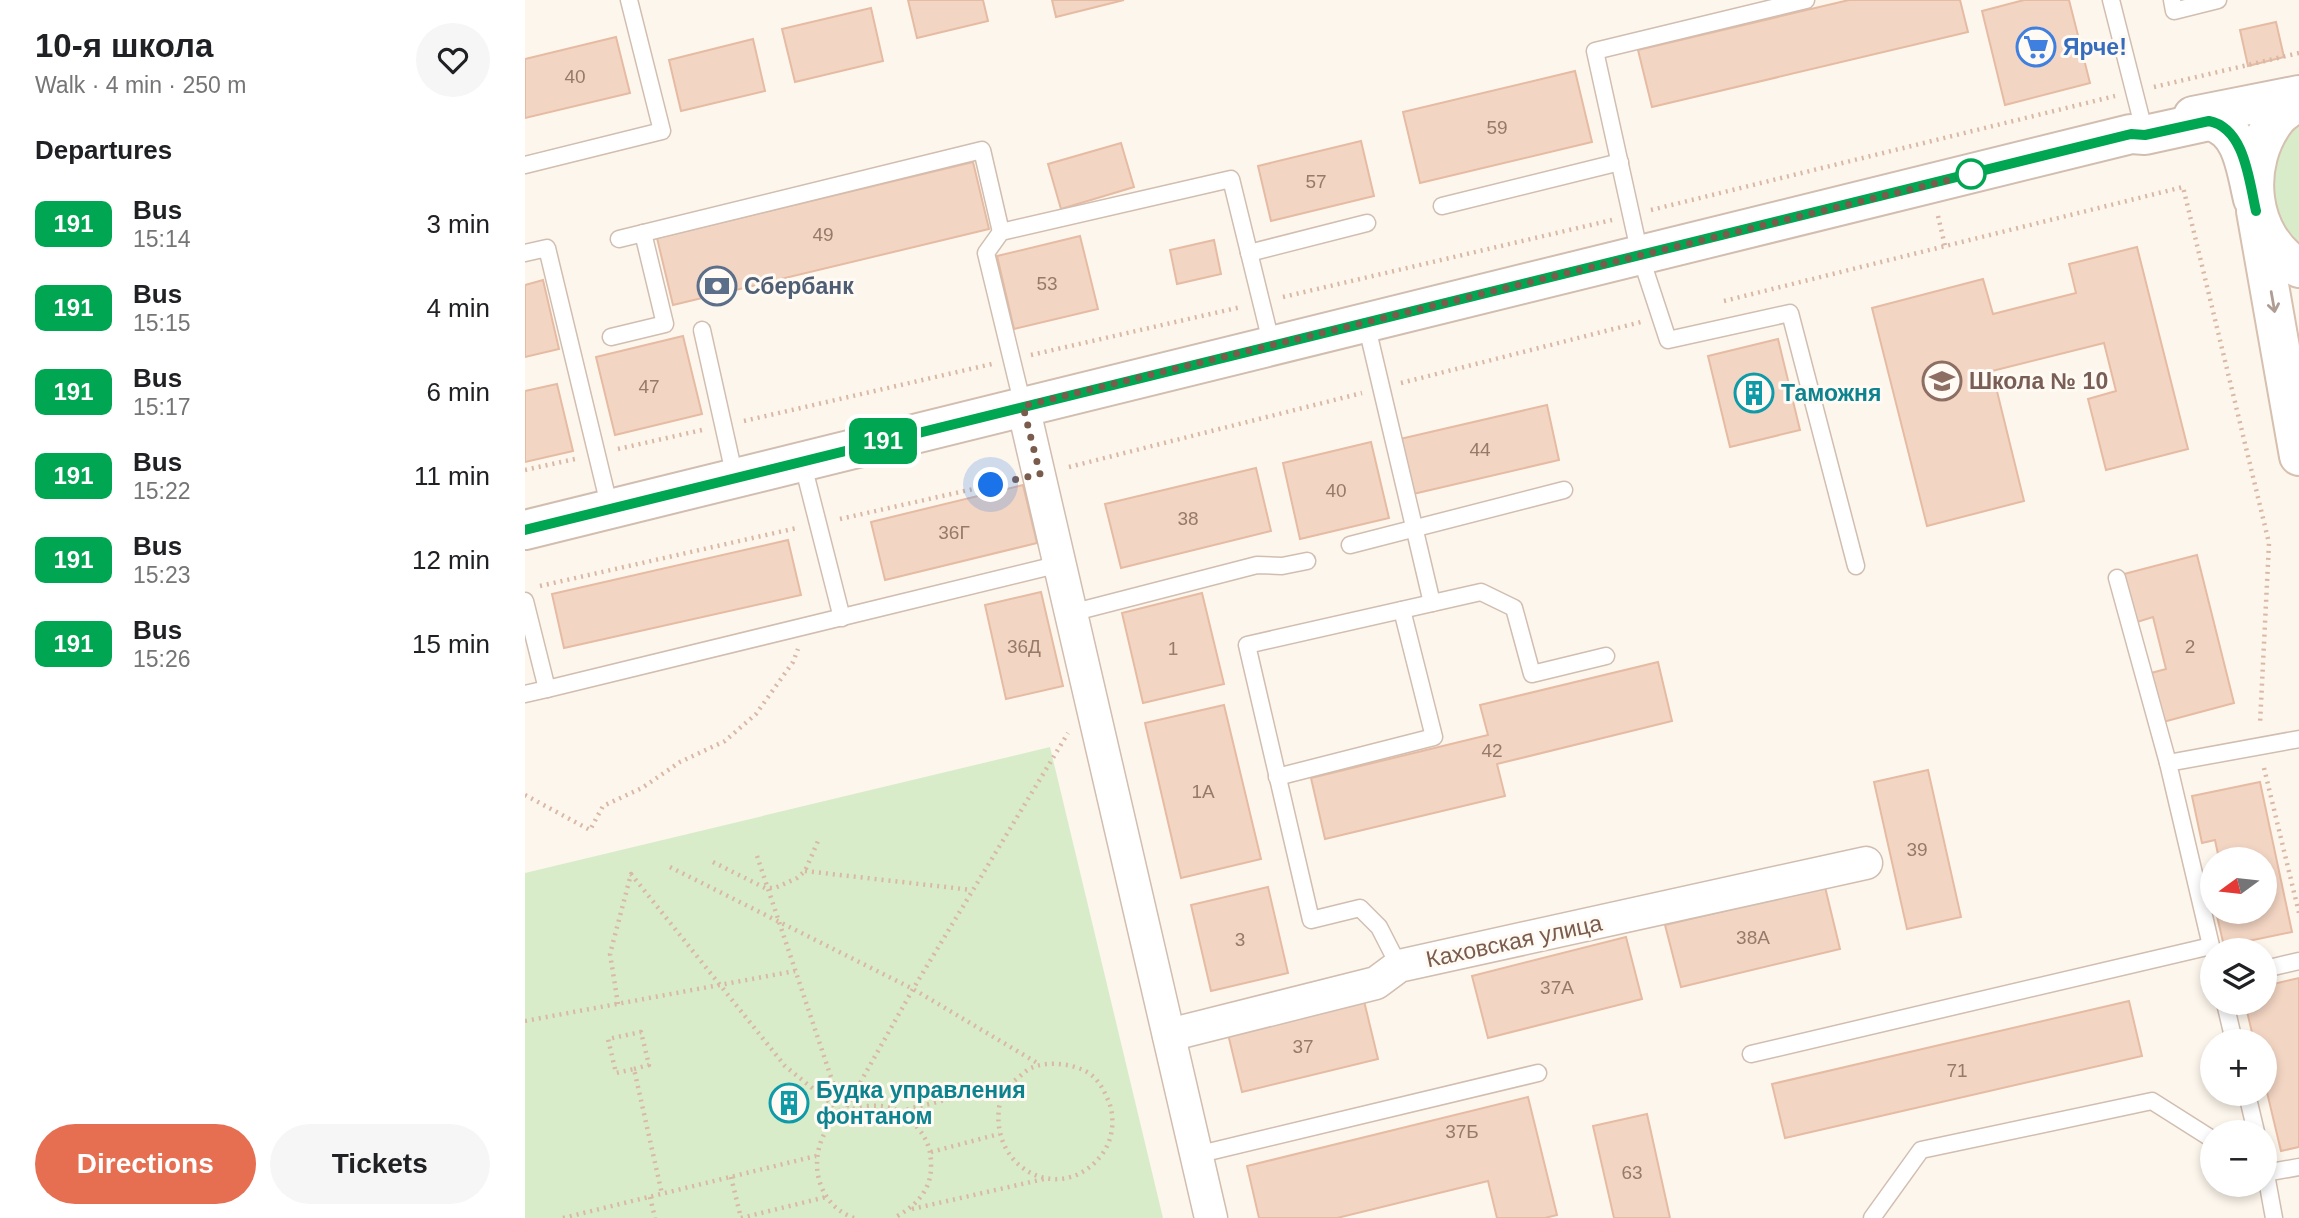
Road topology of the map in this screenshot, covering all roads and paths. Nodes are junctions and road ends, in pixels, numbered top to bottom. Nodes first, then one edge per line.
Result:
1 (629, 0) edge
2 (1806, 0) edge
3 (2111, 0) edge
4 (2172, 0) edge
5 (2218, 0) edge
6 (2299, 53) edge
7 (2299, 95) edge
8 (2299, 101) edge
9 (2136, 117) junction
10 (1620, 162) junction
11 (525, 165) edge
12 (1442, 206) dead end
13 (2256, 211) junction
14 (1631, 215) junction
15 (1367, 223) dead end
16 (1001, 232) junction
17 (643, 233) junction
18 (619, 239) dead end
19 (525, 253) edge
20 (1249, 253) junction
21 (1640, 255) junction
22 (2299, 268) edge
23 (1261, 302) junction
24 (1715, 304) dead end
25 (1648, 321) dead end
26 (1366, 323) junction
27 (702, 330) dead end
28 (611, 337) dead end
29 (1272, 346) junction
30 (2292, 356) edge
31 (1012, 359) junction
32 (1391, 385) dead end
33 (1364, 392) dead end
34 (1023, 406) junction
35 (734, 423) dead end
36 (708, 429) dead end
37 (597, 454) junction
38 (2299, 456) edge
39 (802, 461) junction
40 (525, 470) edge
41 (1040, 474) junction
42 (736, 478) junction
43 (1564, 490) dead end
44 (610, 509) junction
45 (818, 524) junction
46 (1414, 529) junction
47 (525, 530) edge
48 (1350, 545) dead end
49 (1307, 561) dead end
50 (1060, 564) junction
51 (1856, 566) dead end
52 (2117, 578) dead end
53 (538, 586) dead end
54 (525, 601) edge
55 (1432, 603) junction
56 (1402, 610) junction
57 (1071, 613) junction
58 (842, 618) junction
59 (807, 626) junction
60 (1606, 656) dead end
61 (547, 690) junction
62 (525, 694) edge
63 (1090, 696) junction
64 (2299, 739) edge
65 (2259, 746) junction
66 (2168, 763) junction
67 (1277, 777) junction
68 (525, 795) edge
69 (818, 841) dead end
70 (757, 856) dead end
71 (713, 862) dead end
72 (1865, 863) dead end
73 (670, 867) dead end
74 (805, 871) junction
75 (768, 888) junction
76 (972, 890) junction
77 (2299, 914) edge
78 (779, 923) junction
79 (2210, 938) edge
80 (2200, 951) edge
81 (2299, 961) edge
82 (1399, 966) junction
83 (2277, 966) edge
84 (795, 971) junction
85 (721, 985) junction
86 (912, 989) junction
87 (618, 1004) junction
88 (525, 1021) edge
89 (1168, 1035) junction
90 (1751, 1054) dead end
91 (1040, 1065) junction
92 (634, 1069) junction
93 (1538, 1073) dead end
94 (1010, 1084) junction
95 (900, 1111) junction
96 (843, 1114) junction
97 (2200, 1131) edge
98 (999, 1134) junction
99 (931, 1152) junction
100 (1196, 1154) junction
101 (816, 1156) junction
102 (2299, 1167) edge
103 (2277, 1170) edge
104 (731, 1177) junction
105 (1045, 1178) junction
106 (662, 1194) junction
107 (650, 1197) junction
108 (826, 1197) junction
109 (2270, 1197) edge
110 (911, 1209) junction
111 (583, 1216) edge
112 (563, 1218) edge
113 (655, 1218) edge
114 (741, 1218) edge
115 (854, 1218) edge
116 (894, 1218) edge
117 (1211, 1218) edge
118 (1872, 1218) edge
119 (2274, 1218) edge

1 - 11 lane
2 - 10 lane
3 - 9 lane
4 - 5 lane
6 - 9 path
7 - 9 street
8 - 13 street
9 - 13 street
9 - 14 path
9 - 21 street
10 - 12 lane
10 - 14 lane
13 - 22 street
13 -> 30 street
14 - 21 lane
14 - 23 path
15 - 20 lane
16 - 17 lane
16 - 20 lane
16 - 31 lane
17 - 18 lane
17 - 28 lane
19 - 37 lane
20 - 23 lane
21 - 26 street
21 - 51 lane
23 - 29 lane
23 - 31 path
24 - 65 path
25 - 32 path
26 - 29 street
26 - 46 lane
27 - 42 lane
29 - 34 street
30 - 38 street
31 - 34 lane
31 - 35 path
33 - 41 path
34 - 39 street
34 - 41 street
36 - 37 path
37 - 40 path
37 - 44 lane
39 - 42 street
39 - 45 lane
41 - 45 path
41 - 50 street
42 - 44 street
43 - 46 lane
44 - 47 street
45 - 53 path
45 - 58 lane
46 - 48 lane
46 - 55 lane
49 - 57 lane
50 - 57 street
50 - 58 lane
52 - 66 lane
54 - 61 lane
55 - 56 lane
55 - 60 lane
56 - 67 lane
56 - 67 lane
57 - 63 street
58 - 59 lane
59 - 61 lane
59 - 68 path
61 - 62 lane
63 - 76 path
63 - 89 street
64 - 65 lane
65 - 66 lane
65 - 77 path
66 - 79 lane
67 - 82 lane
69 - 74 path
70 - 75 path
71 - 75 path
72 - 82 street, Каховская улица
73 - 78 path
74 - 75 path
74 - 76 path
75 - 78 path
76 - 86 path
78 - 84 path
78 - 86 path
80 - 90 lane
81 - 83 lane
82 - 89 street, Каховская улица
84 - 85 path
84 - 96 path
85 - 87 path
85 - 87 path
85 - 96 path
86 - 91 path
86 - 96 path
87 - 88 path
89 - 100 street
91 - 94 path
91 - 105 path
92 - 92 path
92 - 106 path
93 - 100 lane
94 - 95 path
94 - 98 path
95 - 96 path
95 - 99 path
96 - 101 path
97 - 118 lane
98 - 99 path
98 - 105 path
99 - 110 path
100 - 117 street
101 - 104 path
101 - 108 path
102 - 103 lane
104 - 106 path
104 - 114 path
105 - 110 path
106 - 107 path
107 - 111 path
107 - 113 path
108 - 114 path
108 - 115 path
109 - 119 lane
110 - 116 path
111 - 112 path

